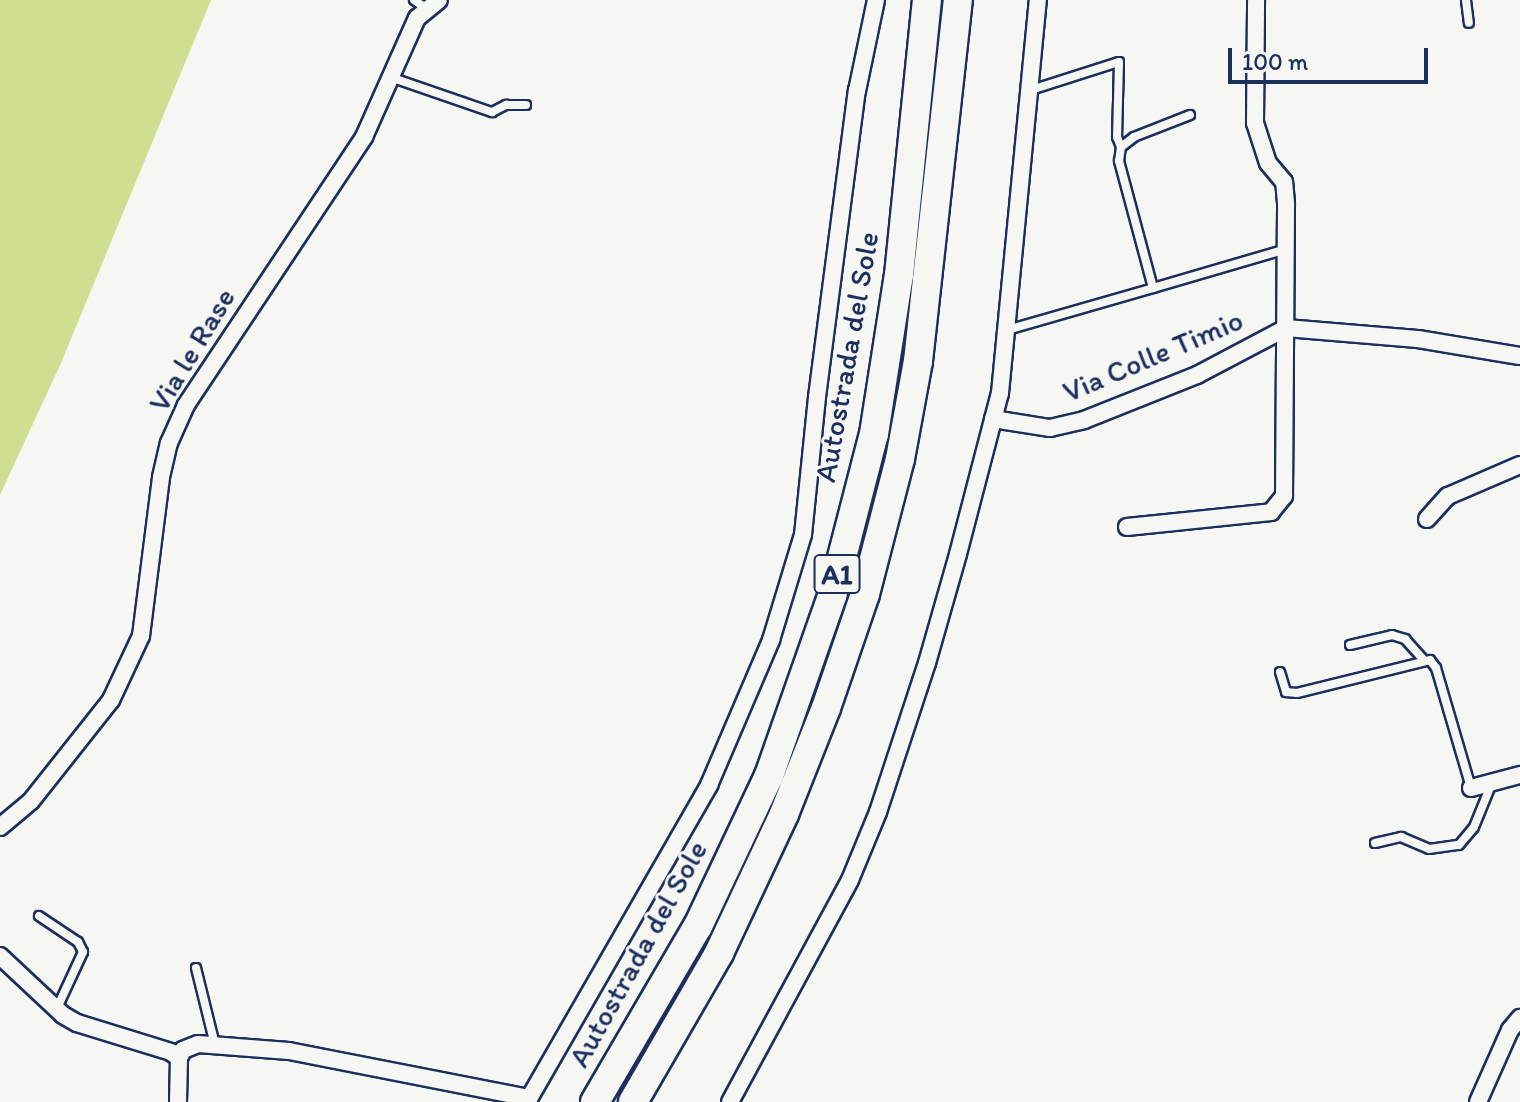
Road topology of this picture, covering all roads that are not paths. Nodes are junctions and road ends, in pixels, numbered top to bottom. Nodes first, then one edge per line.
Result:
1 (876, 0) edge
2 (927, 0) edge
3 (958, 0) edge
4 (1038, 0) edge
5 (1256, 0) edge
6 (1466, 0) edge
7 (426, 3) edge
8 (1469, 23) dead end
9 (393, 78) junction
10 (1030, 90) junction
11 (526, 105) dead end
12 (1190, 115) dead end
13 (1121, 147) junction
14 (1287, 249) junction
15 (1153, 288) junction
16 (1286, 328) junction
17 (1006, 330) junction
18 (1520, 356) edge
19 (993, 419) junction
20 (1520, 465) edge
21 (1427, 519) dead end
22 (1127, 527) dead end
23 (1350, 645) dead end
24 (1423, 659) junction
25 (1280, 672) dead end
26 (1520, 775) edge
27 (1492, 782) junction
28 (1471, 788) joint
29 (0, 827) edge
30 (1375, 843) dead end
31 (39, 916) dead end
32 (0, 956) edge
33 (196, 968) dead end
34 (56, 1009) junction
35 (1520, 1018) edge
36 (215, 1045) junction
37 (179, 1058) junction
38 (528, 1100) edge
39 (178, 1102) edge
40 (595, 1102) edge
41 (633, 1102) edge
42 (730, 1102) edge
43 (1478, 1102) edge

1 - 38 street
2 - 40 highway, Autostrada del Sole / A1
3 - 41 highway, A1
4 - 10 street
5 - 14 street, Via Colle Timio
6 - 8 lane
7 - 9 street, Via le Rase
9 - 11 lane
9 - 29 street, Via le Rase
10 - 13 lane
10 - 17 street
12 - 13 lane
13 - 15 lane
14 - 15 lane
14 - 16 street, Via Colle Timio
15 - 17 lane
16 - 18 street, Via Colle Timio
16 - 19 street, Via Colle Timio
16 - 22 street, Via Colle Timio
17 - 19 street
19 - 42 street
20 - 21 street
23 - 24 lane
24 - 25 lane
24 - 28 lane
26 - 27 street
27 - 28 street
27 - 30 lane
31 - 34 lane
32 - 34 street
33 - 36 lane
34 - 37 street
35 - 43 street
36 - 37 street
36 - 38 street
37 - 39 street

